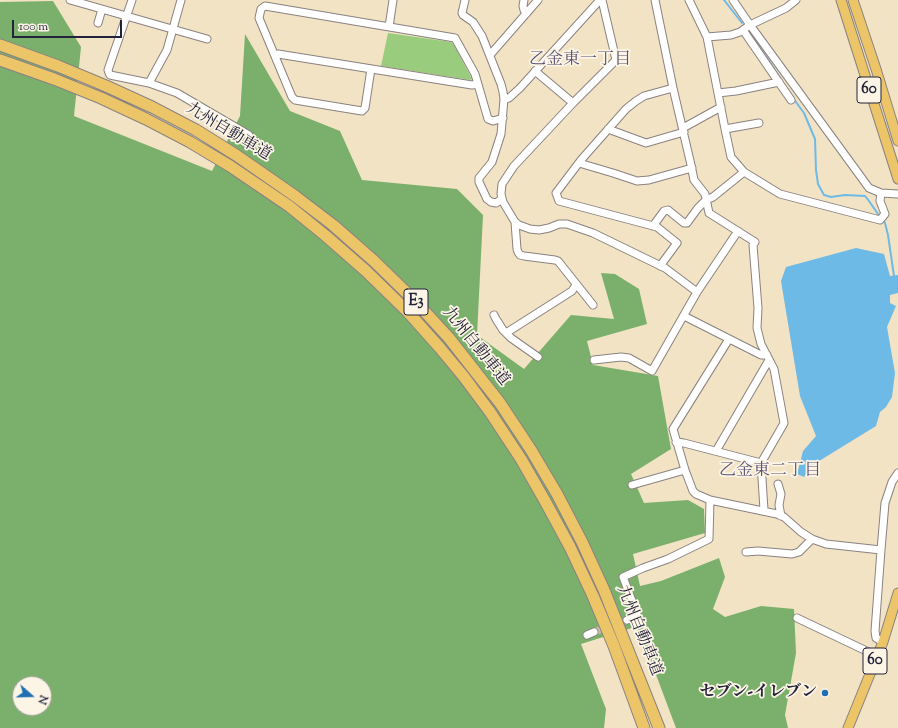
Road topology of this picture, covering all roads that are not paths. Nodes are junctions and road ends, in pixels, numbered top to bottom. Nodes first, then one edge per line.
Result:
1 (70, 0) edge
2 (132, 0) edge
3 (181, 0) edge
4 (393, 0) edge
5 (465, 0) edge
6 (524, 0) edge
7 (538, 0) edge
8 (601, 0) edge
9 (655, 0) edge
10 (689, 0) edge
11 (733, 0) edge
12 (796, 0) edge
13 (840, 0) edge
14 (853, 0) edge
15 (102, 10) junction
16 (526, 14) junction
17 (126, 17) junction
18 (98, 23) dead end
19 (750, 25) junction
20 (389, 27) junction
21 (172, 29) junction
22 (743, 30) junction
23 (707, 37) junction
24 (207, 39) dead end
25 (0, 45) edge
26 (275, 55) junction
27 (490, 55) junction
28 (0, 60) edge
29 (371, 69) junction
30 (535, 71) junction
31 (779, 82) junction
32 (149, 83) junction
33 (478, 84) junction
34 (673, 88) junction
35 (718, 93) junction
36 (504, 99) junction
37 (791, 100) dead end
38 (573, 103) junction
39 (721, 107) junction
40 (503, 118) junction
41 (759, 123) dead end
42 (724, 129) junction
43 (608, 130) junction
44 (684, 130) junction
45 (898, 141) edge
46 (248, 145) dead end
47 (579, 163) junction
48 (692, 168) junction
49 (744, 172) junction
50 (898, 179) edge
51 (881, 193) junction
52 (898, 194) edge
53 (502, 199) junction
54 (706, 200) junction
55 (515, 222) junction
56 (653, 226) junction
57 (738, 231) junction
58 (660, 266) junction
59 (576, 285) junction
60 (697, 292) junction
61 (593, 305) dead end
62 (494, 314) dead end
63 (684, 316) junction
64 (506, 333) junction
65 (729, 339) junction
66 (538, 357) dead end
67 (768, 358) junction
68 (594, 360) dead end
69 (676, 442) junction
70 (716, 451) junction
71 (761, 462) junction
72 (685, 470) junction
73 (898, 473) edge
74 (778, 484) dead end
75 (632, 485) dead end
76 (710, 500) junction
77 (764, 510) junction
78 (781, 516) junction
79 (812, 539) junction
80 (881, 550) junction
81 (746, 552) dead end
82 (898, 592) edge
83 (797, 618) dead end
84 (626, 620) tunnel mouth
85 (883, 642) junction
86 (878, 656) junction
87 (644, 728) edge
88 (659, 728) edge
89 (848, 728) edge

1 - 15 street
2 - 17 street
3 - 21 street
4 - 20 street
5 - 27 street
6 - 16 street
7 - 16 street
8 - 30 street
8 - 38 street
9 - 34 street
10 - 23 street
11 - 19 street
12 - 19 street
13 - 50 main road, 60
14 - 45 main road, 60
15 - 17 street
15 - 18 street
16 - 27 street
17 - 21 street
17 - 32 street
19 - 22 street
19 - 51 street
20 - 26 street
20 - 33 street
21 - 24 street
21 - 32 street
22 - 23 street
22 - 31 street
23 - 35 street
25 - 88 highway, 九州自動車道 / E3
26 - 29 street
26 - 29 street
27 - 36 street
28 - 87 highway, 九州自動車道 / E3
29 - 33 street
30 - 36 street
30 - 38 street
31 - 35 street
31 - 37 street
32 - 46 street
33 - 40 street
34 - 43 street
34 - 44 street
35 - 39 street
36 - 40 street
38 - 53 street
39 - 42 street
39 - 44 street
40 - 53 street
41 - 42 street
42 - 49 street
43 - 44 street
43 - 47 street
44 - 48 street
47 - 48 street
47 - 56 street
48 - 54 street
49 - 51 street
49 - 54 street
51 - 52 street
53 - 55 street
54 - 56 street
54 - 57 street
55 - 58 street
55 - 59 street
56 - 58 street
57 - 60 street
57 - 67 street
58 - 60 street
59 - 61 street
59 - 64 street
60 - 63 street
62 - 64 street
63 - 65 street
63 - 68 street
64 - 66 street
65 - 67 street
65 - 69 street
67 - 70 street
67 - 71 street
69 - 70 street
69 - 72 street
70 - 71 street
71 - 77 street
72 - 75 street
72 - 76 street
73 - 80 street
74 - 78 street
76 - 77 street
76 - 84 street
77 - 78 street
78 - 79 street
79 - 80 street
79 - 81 street
80 - 85 street
82 - 85 main road, 60
83 - 86 street
85 - 86 main road, 60
86 - 89 main road, 60

